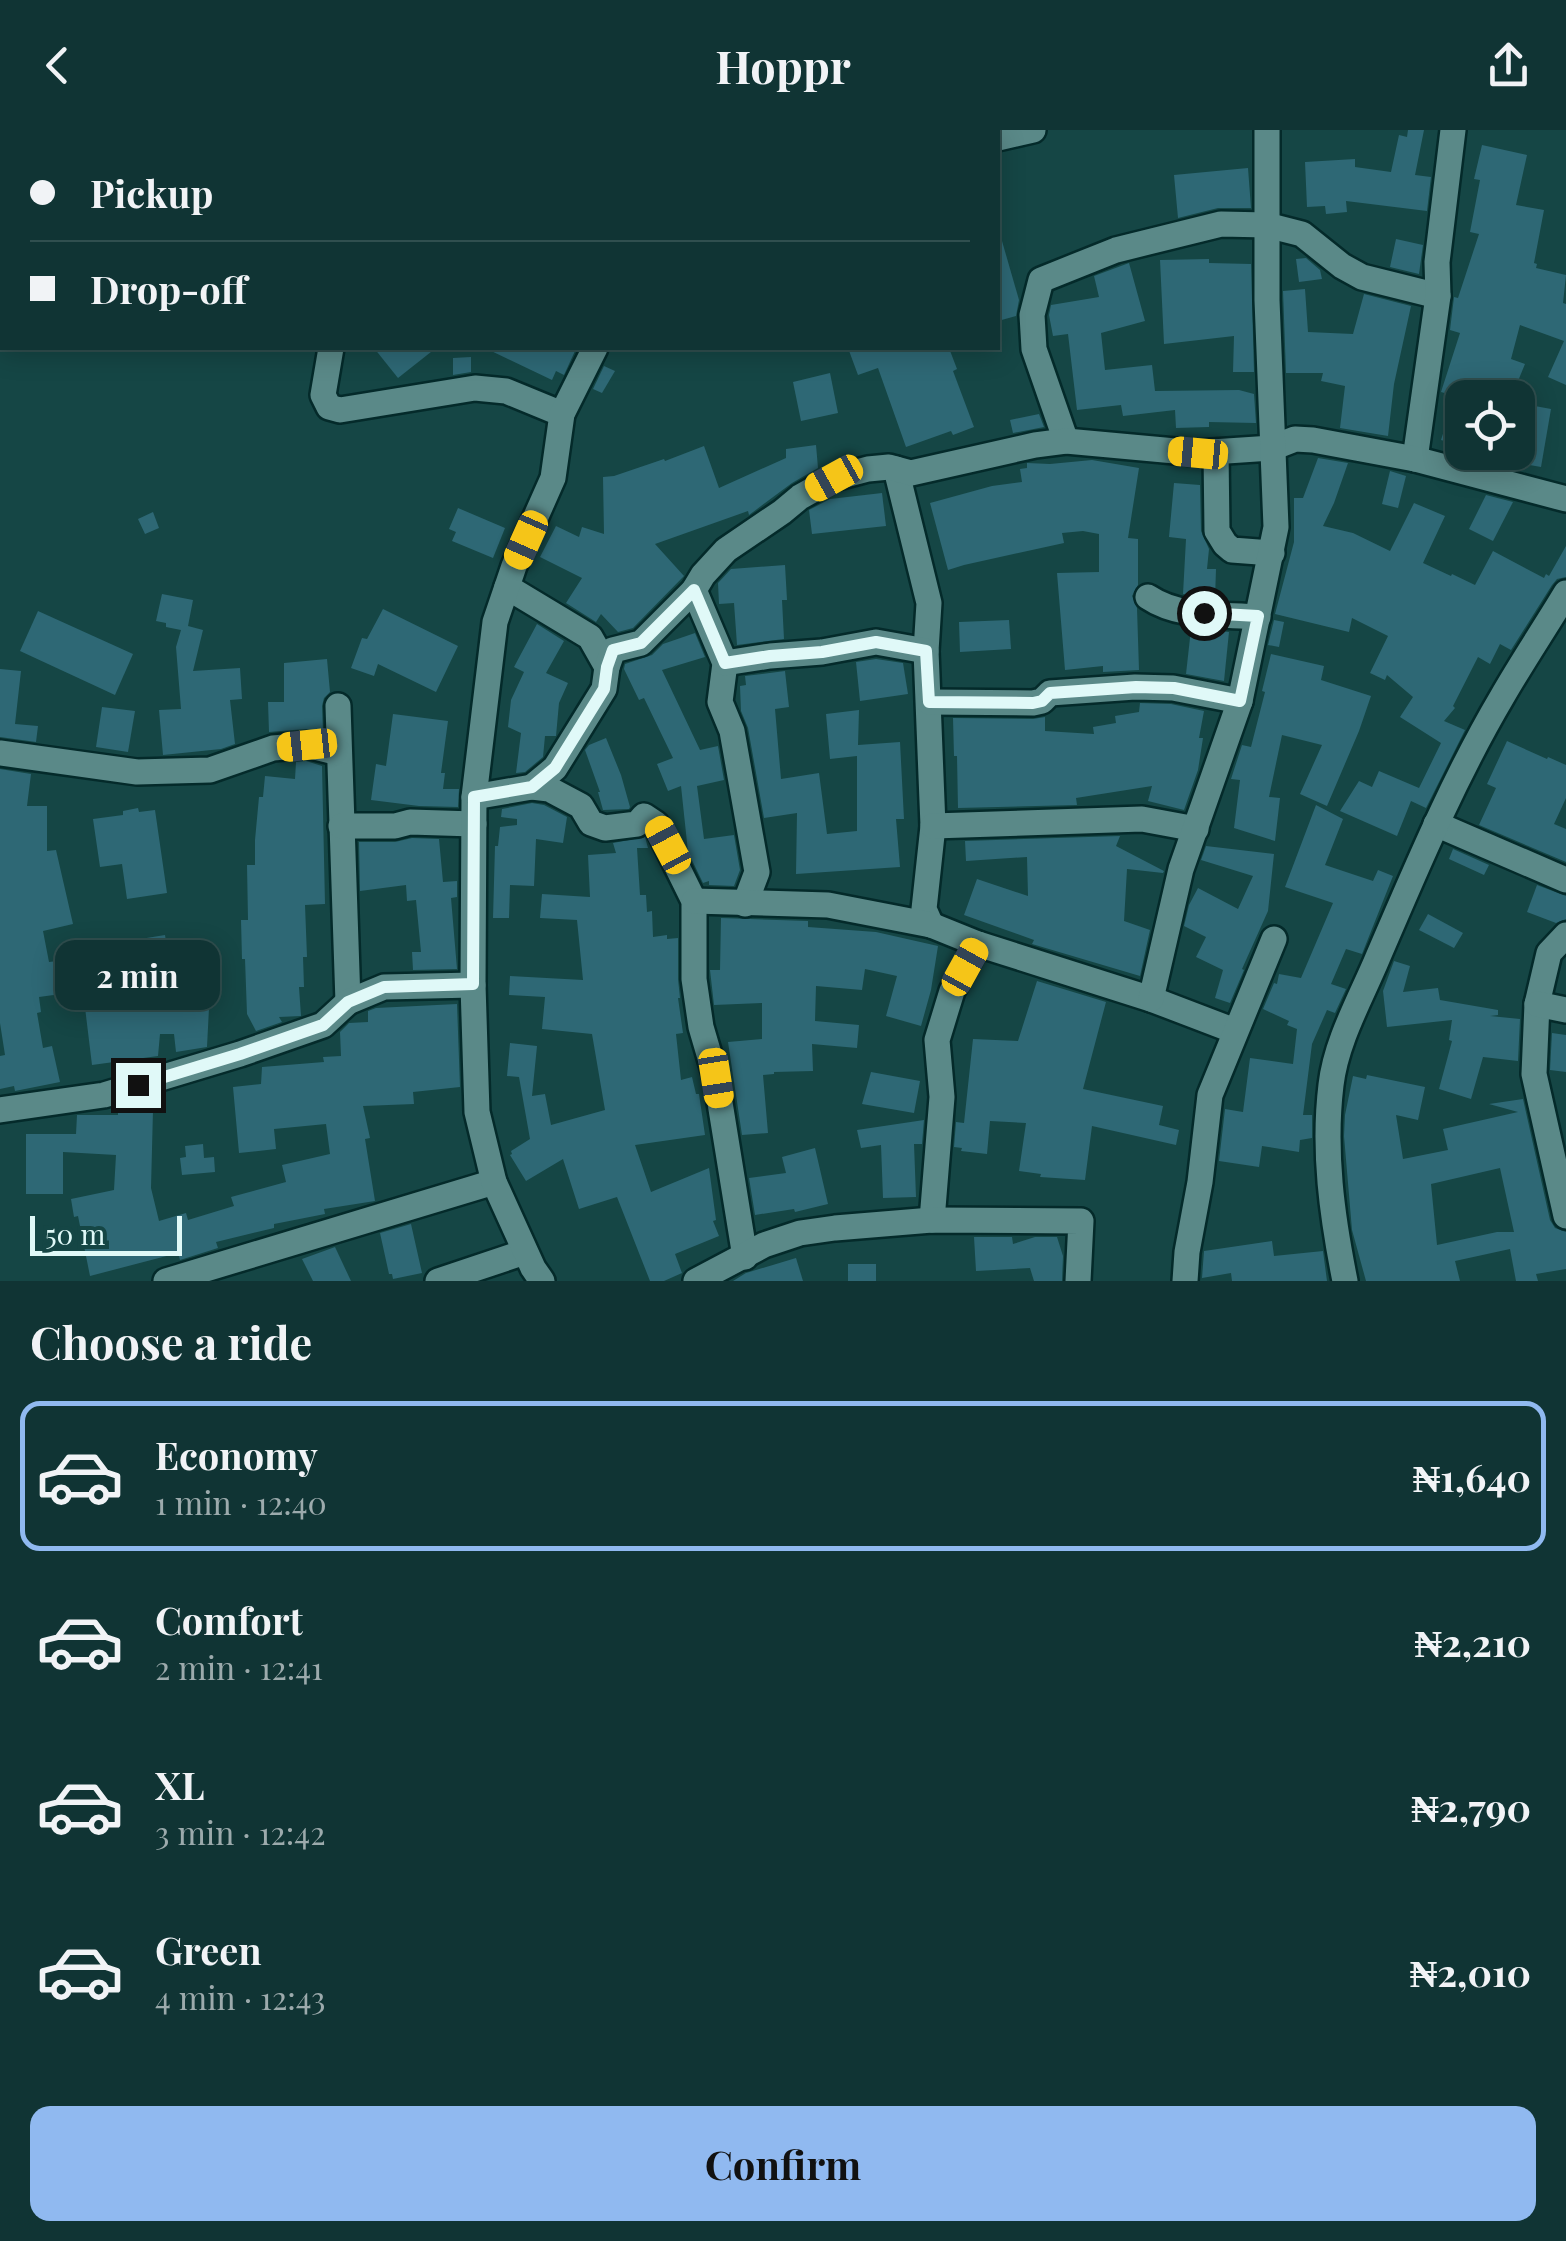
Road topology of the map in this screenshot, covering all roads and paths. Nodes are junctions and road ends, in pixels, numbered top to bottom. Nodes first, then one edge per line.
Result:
1 (1033, 130) edge
2 (1266, 130) edge
3 (1453, 130) edge
4 (1000, 138) edge
5 (1268, 225) junction
6 (1438, 296) junction
7 (330, 350) edge
8 (595, 350) edge
9 (562, 414) junction
10 (1066, 441) junction
11 (1272, 448) junction
12 (1216, 452) junction
13 (1416, 458) junction
14 (896, 469) junction
15 (1566, 499) edge
16 (1272, 553) junction
17 (507, 587) junction
18 (694, 590) junction
19 (1566, 594) edge
20 (1148, 598) dead end
21 (1258, 616) junction
22 (926, 651) junction
23 (725, 663) junction
24 (607, 667) junction
25 (1240, 701) junction
26 (929, 702) junction
27 (338, 706) dead end
28 (0, 753) edge
29 (339, 753) junction
30 (532, 787) junction
31 (474, 797) junction
32 (474, 824) junction
33 (1436, 824) junction
34 (341, 826) junction
35 (933, 826) junction
36 (1196, 830) junction
37 (1566, 880) edge
38 (694, 900) junction
39 (745, 904) junction
40 (931, 925) junction
41 (1566, 935) edge
42 (1274, 939) dead end
43 (978, 944) junction
44 (473, 984) junction
45 (1151, 999) junction
46 (348, 1002) junction
47 (1537, 1004) junction
48 (1566, 1010) edge
49 (1234, 1032) junction
50 (1566, 1094) edge
51 (0, 1110) edge
52 (1543, 1110) junction
53 (494, 1182) junction
54 (1566, 1216) edge
55 (932, 1220) junction
56 (525, 1252) junction
57 (744, 1257) junction
58 (166, 1281) edge
59 (438, 1281) edge
60 (542, 1281) edge
61 (696, 1281) edge
62 (1078, 1281) edge
63 (1185, 1281) edge
64 (1346, 1281) edge

1 - 4 street
2 - 5 street
3 - 6 street
5 - 6 street
5 - 10 street
5 - 11 street
6 - 13 street
7 - 9 street
8 - 9 street
9 - 17 street
10 - 12 street
10 - 14 street
11 - 12 street
11 - 13 street
11 - 16 street
12 - 16 street
13 - 15 street
14 - 18 street
14 - 22 street
16 - 21 street
17 - 24 street
17 - 31 street
18 - 23 street
18 - 24 street
19 - 33 street
20 - 21 street
21 - 25 street
22 - 23 street
22 - 26 street
23 - 39 street
24 - 30 street
25 - 26 street
25 - 36 street
26 - 35 street
27 - 29 street
28 - 29 street
29 - 34 street
30 - 31 street
30 - 38 street
31 - 32 street
32 - 34 street
32 - 44 street
33 - 37 street
33 - 64 street
34 - 46 street
35 - 36 street
35 - 40 street
36 - 45 street
38 - 39 street
38 - 57 street
39 - 40 street
40 - 43 street
41 - 47 street
42 - 49 street
43 - 45 street
43 - 55 street
44 - 46 street
44 - 53 street
45 - 49 street
46 - 51 street
47 - 48 street
47 - 52 street
49 - 63 street
50 - 52 street
52 - 54 street
53 - 56 street
53 - 58 street
55 - 57 street
55 - 62 street
56 - 59 street
56 - 60 street
57 - 61 street

